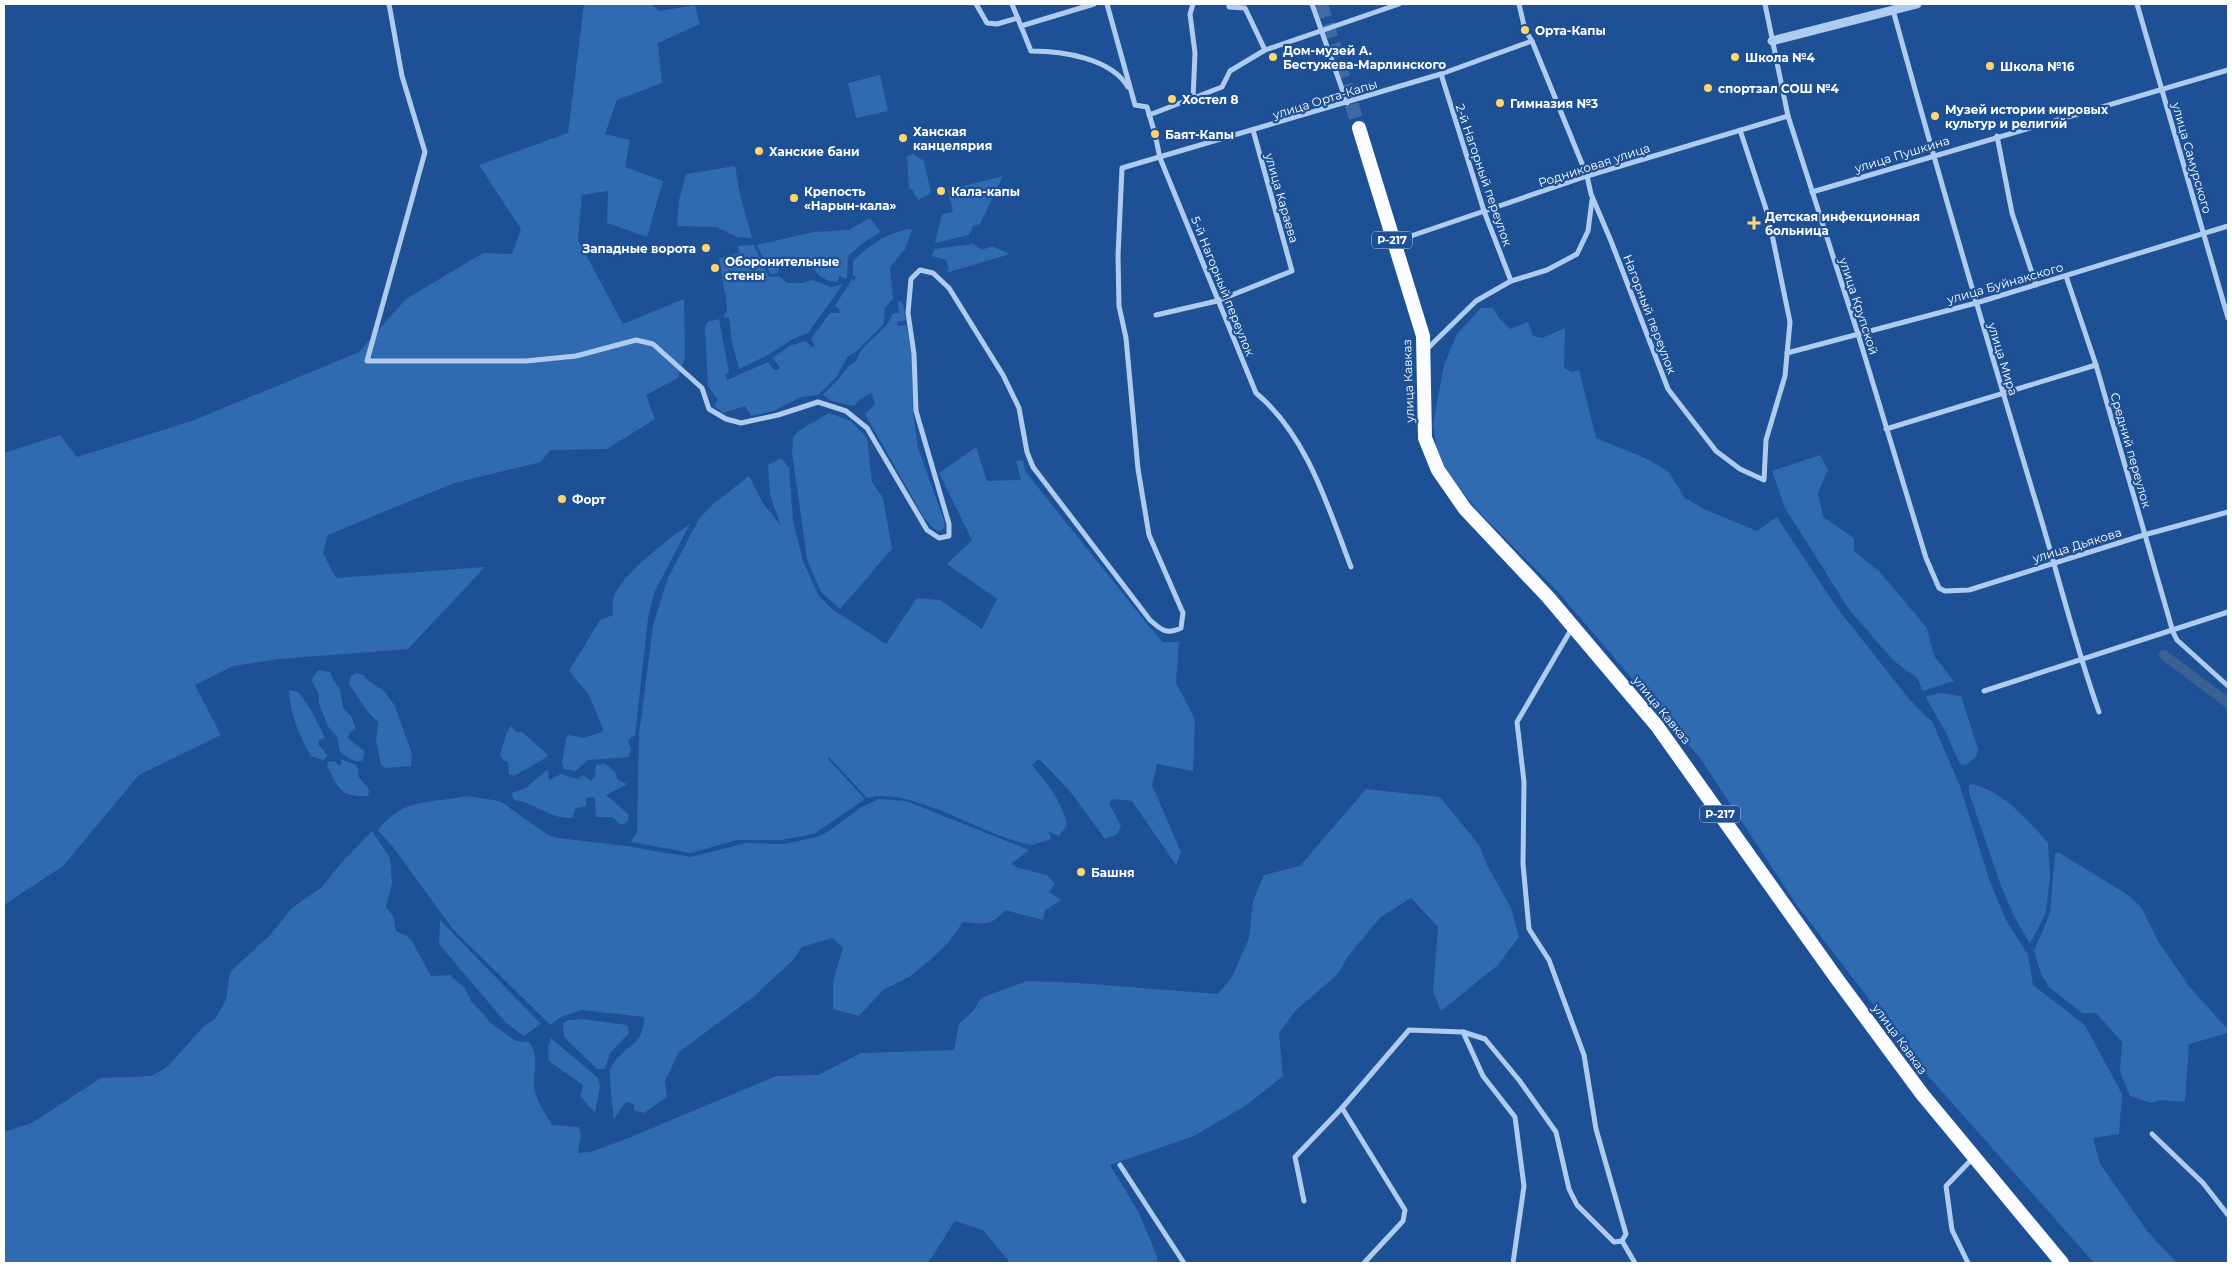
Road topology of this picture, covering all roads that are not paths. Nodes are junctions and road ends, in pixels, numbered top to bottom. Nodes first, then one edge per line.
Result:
1 (389, 4) edge
2 (976, 4) edge
3 (1012, 4) edge
4 (1094, 4) edge
5 (1107, 4) edge
6 (1193, 4) edge
7 (1229, 4) edge
8 (1312, 4) edge
9 (1399, 4) edge
10 (1519, 4) edge
11 (1766, 4) edge
12 (1917, 4) edge
13 (2136, 4) edge
14 (1893, 10) junction
15 (1018, 18) junction
16 (1021, 26) junction
17 (1321, 30) junction
18 (1532, 41) junction
19 (1772, 41) junction
20 (1265, 50) junction
21 (2228, 70) edge
22 (1440, 74) junction
23 (2161, 89) junction
24 (1132, 94) junction
25 (1193, 99) junction
26 (1347, 103) junction
27 (1149, 115) junction
28 (1788, 116) junction
29 (1359, 128) tunnel mouth
30 (1253, 130) junction
31 (1740, 130) junction
32 (1997, 136) junction
33 (1933, 155) junction
34 (1160, 158) junction
35 (1587, 176) junction
36 (1812, 192) junction
37 (1591, 194) junction
38 (1484, 211) junction
39 (2228, 226) edge
40 (2204, 234) junction
41 (1408, 237) dead end
42 (2066, 276) junction
43 (1511, 281) junction
44 (2036, 285) junction
45 (1217, 301) junction
46 (1976, 303) junction
47 (1156, 315) dead end
48 (2228, 318) edge
49 (1858, 334) junction
50 (1424, 352) junction
51 (1786, 353) junction
52 (2096, 365) junction
53 (2003, 393) junction
54 (1886, 429) junction
55 (2228, 512) edge
56 (2144, 535) junction
57 (2054, 562) junction
58 (1351, 567) dead end
59 (1935, 583) joint
60 (2228, 612) edge
61 (1573, 626) junction
62 (2172, 632) junction
63 (2080, 660) junction
64 (2228, 686) edge
65 (1984, 691) dead end
66 (2100, 712) dead end
67 (1463, 1032) junction
68 (1342, 1108) junction
69 (2152, 1134) dead end
70 (1974, 1158) junction
71 (1120, 1166) dead end
72 (1304, 1201) dead end
73 (2228, 1215) edge
74 (1622, 1241) junction
75 (1184, 1263) edge
76 (1364, 1263) edge
77 (1513, 1263) edge
78 (1636, 1263) edge
79 (1968, 1263) edge
80 (2062, 1263) edge

1 - 34 street, улица Орта-Капы
2 - 15 street
3 - 15 street
4 - 16 street
5 - 24 street
6 - 25 street
7 - 20 street
8 - 17 street
9 - 17 street
10 - 18 street, Нагорный переулок
11 - 19 street, улица Крупской
12 - 14 street
13 - 23 street, улица Самурского
14 - 19 street
14 - 33 street, улица Мира
15 - 16 street
16 - 24 street
17 - 20 street
17 - 26 street
18 - 22 street, улица Орта-Капы
18 - 35 street, Нагорный переулок
19 - 28 street, улица Крупской
20 - 25 street
21 - 23 street, улица Пушкина
22 - 26 street, улица Орта-Капы
22 - 38 street, 2-й Нагорный переулок
23 - 32 street, улица Пушкина
23 - 40 street, улица Самурского
24 - 27 street
25 - 27 street
26 - 30 street, улица Орта-Капы
27 - 34 street, 5-й Нагорный переулок
28 - 31 street, Родниковая улица
28 - 36 street, улица Крупской
29 - 50 highway, улица Кавказ / Р-217
30 - 34 street, улица Орта-Капы
30 - 45 street, улица Караева
31 - 35 street, Родниковая улица
31 - 51 street
32 - 33 street, улица Пушкина
32 - 44 street
33 - 36 street, улица Пушкина
33 - 46 street, улица Мира
34 - 45 street, 5-й Нагорный переулок
35 - 37 street, Нагорный переулок
35 - 38 street, Родниковая улица
36 - 49 street, улица Крупской
37 - 43 street
37 - 51 street, Нагорный переулок
38 - 41 street, Родниковая улица
38 - 43 street, 2-й Нагорный переулок
39 - 40 street, улица Буйнакского
40 - 42 street, улица Буйнакского
40 - 48 street, улица Самурского
42 - 44 street, улица Буйнакского
42 - 52 street, Средний переулок
43 - 50 street
44 - 46 street, улица Буйнакского
45 - 47 street
45 - 58 street, 5-й Нагорный переулок
46 - 49 street, улица Буйнакского
46 - 53 street, улица Мира
49 - 51 street, улица Буйнакского
49 - 54 street, улица Крупской
50 - 61 highway, улица Кавказ / Р-217
52 - 53 street
52 - 56 street, Средний переулок
53 - 54 street
53 - 57 street, улица Мира
54 - 59 street, улица Крупской
55 - 56 street, улица Дьякова
56 - 57 street, улица Дьякова
56 - 62 street, Средний переулок
57 - 59 street, улица Дьякова
57 - 63 street, улица Мира
60 - 62 street
61 - 70 highway, улица Кавказ / Р-217
61 - 74 street
62 - 63 street
62 - 64 street
63 - 65 street
63 - 66 street, улица Мира
67 - 68 street
67 - 74 street
67 - 77 street
68 - 72 street
68 - 76 street
69 - 73 street
70 - 79 street
70 - 80 highway, улица Кавказ / Р-217
71 - 75 street
74 - 78 street

